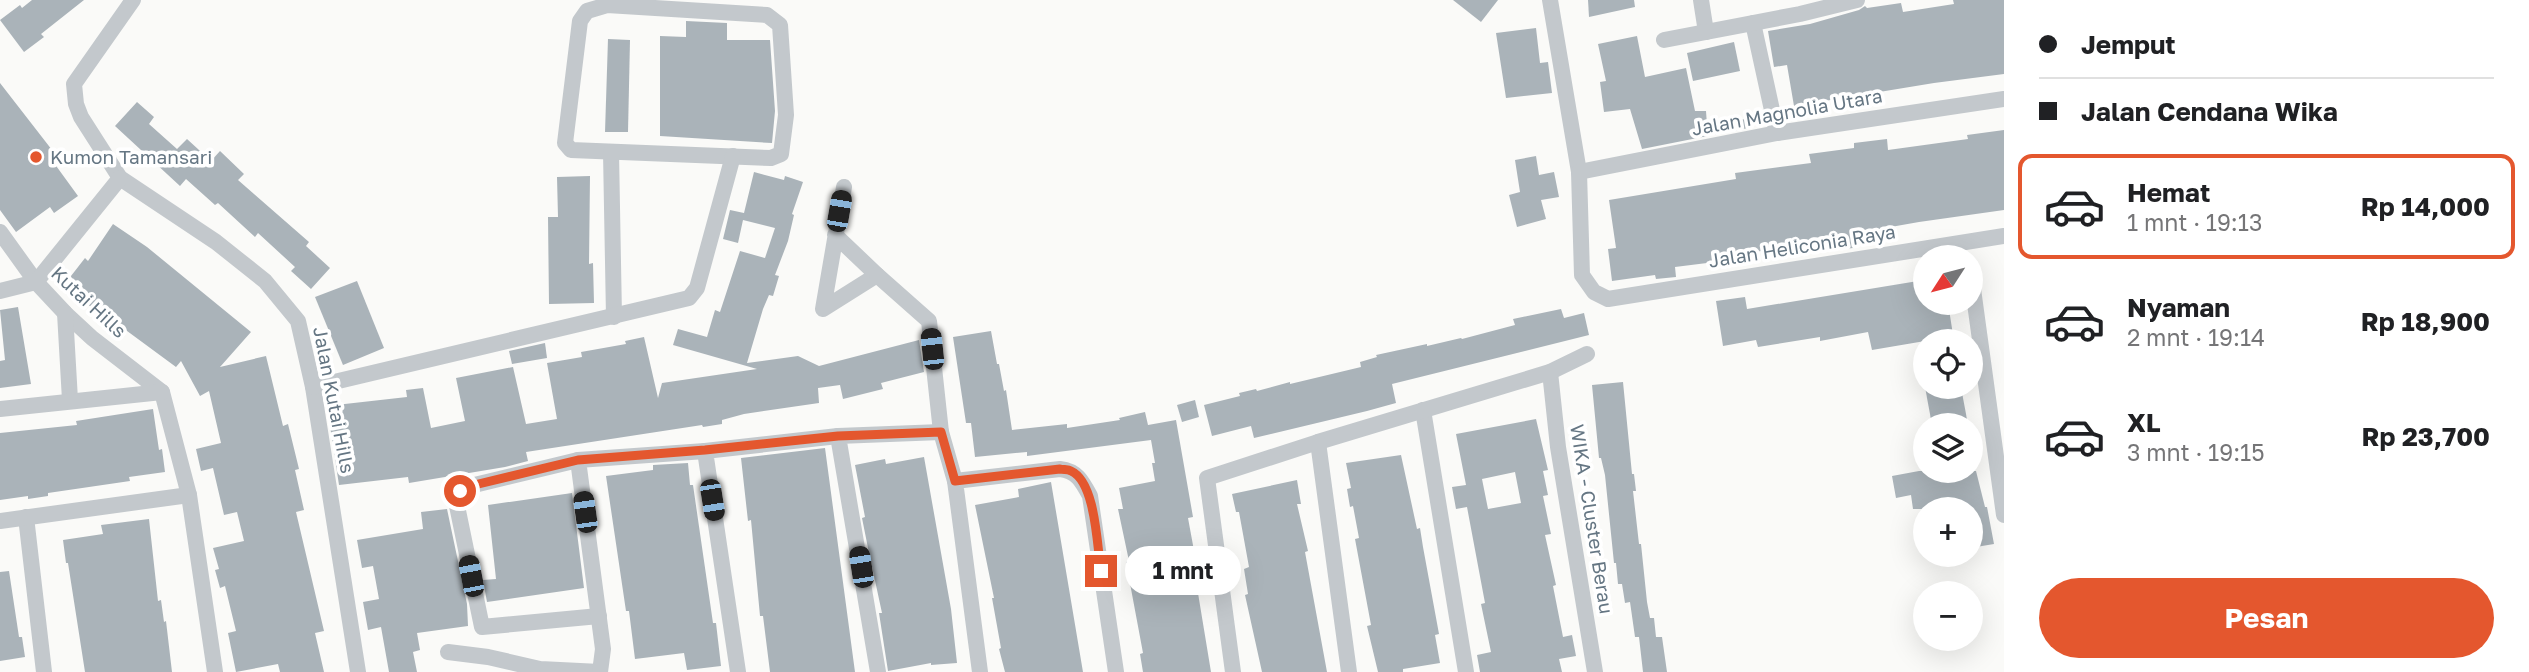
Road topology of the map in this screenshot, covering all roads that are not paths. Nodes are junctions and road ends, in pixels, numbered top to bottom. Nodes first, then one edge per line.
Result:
1 (133, 0) edge
2 (1550, 0) edge
3 (1701, 0) edge
4 (1857, 0) edge
5 (1799, 7) edge
6 (1753, 23) junction
7 (1706, 32) junction
8 (1664, 40) dead end
9 (2004, 99) edge
10 (1777, 133) junction
11 (611, 152) junction
12 (733, 156) junction
13 (1579, 172) junction
14 (120, 178) junction
15 (844, 187) dead end
16 (0, 232) edge
17 (835, 235) junction
18 (2004, 236) edge
19 (1979, 245) edge
20 (1913, 257) edge
21 (877, 275) junction
22 (36, 282) junction
23 (0, 291) edge
24 (65, 313) junction
25 (1977, 315) edge
26 (614, 317) junction
27 (1587, 354) dead end
28 (1550, 372) junction
29 (313, 387) junction
30 (162, 392) junction
31 (70, 400) junction
32 (0, 409) edge
33 (1423, 410) junction
34 (941, 432) junction
35 (838, 436) junction
36 (1318, 442) junction
37 (705, 450) junction
38 (578, 460) junction
39 (955, 481) junction
40 (189, 495) junction
41 (2004, 515) edge
42 (26, 517) junction
43 (0, 521) edge
44 (599, 616) junction
45 (482, 627) junction
46 (448, 652) dead end
47 (488, 657) junction
48 (540, 670) edge
49 (44, 672) edge
50 (215, 672) edge
51 (358, 672) edge
52 (600, 672) edge
53 (738, 672) edge
54 (878, 672) edge
55 (980, 672) edge
56 (1116, 672) edge
57 (1233, 672) edge
58 (1349, 672) edge
59 (1466, 672) edge
60 (1595, 672) edge

1 - 14 street, Jalan Kutai Hills
2 - 13 street
3 - 7 street
4 - 5 street
5 - 6 street
6 - 7 street
6 - 10 street
7 - 8 street
9 - 10 street, Jalan Magnolia Utara
10 - 13 street, Jalan Magnolia Utara
11 - 12 street
11 - 12 street
11 - 26 street
12 - 26 street
13 - 20 street, Jalan Heliconia Raya
14 - 22 street
14 - 29 street, Jalan Kutai Hills
15 - 17 street
16 - 22 street, Kutai Hills
17 - 21 street
17 - 21 street
18 - 19 street, Jalan Heliconia Raya
21 - 34 street
22 - 23 street
22 - 24 street, Kutai Hills
24 - 30 street, Kutai Hills
24 - 31 street
25 - 41 street
26 - 29 street
27 - 28 street
28 - 33 street
28 - 60 street, WIKA - Cluster Berau
29 - 51 street, Jalan Kutai Hills
30 - 31 street
30 - 40 street
31 - 32 street
33 - 36 street
33 - 59 street
34 - 35 street
34 - 39 street
35 - 37 street
35 - 54 street
36 - 57 street
36 - 58 street
37 - 38 street
37 - 53 street
38 - 44 street
38 - 45 street
39 - 55 street
39 - 56 street
40 - 42 street
40 - 50 street
42 - 43 street
42 - 49 street
44 - 45 street
44 - 52 street
45 - 47 street
46 - 47 street
47 - 48 street
48 - 52 street

